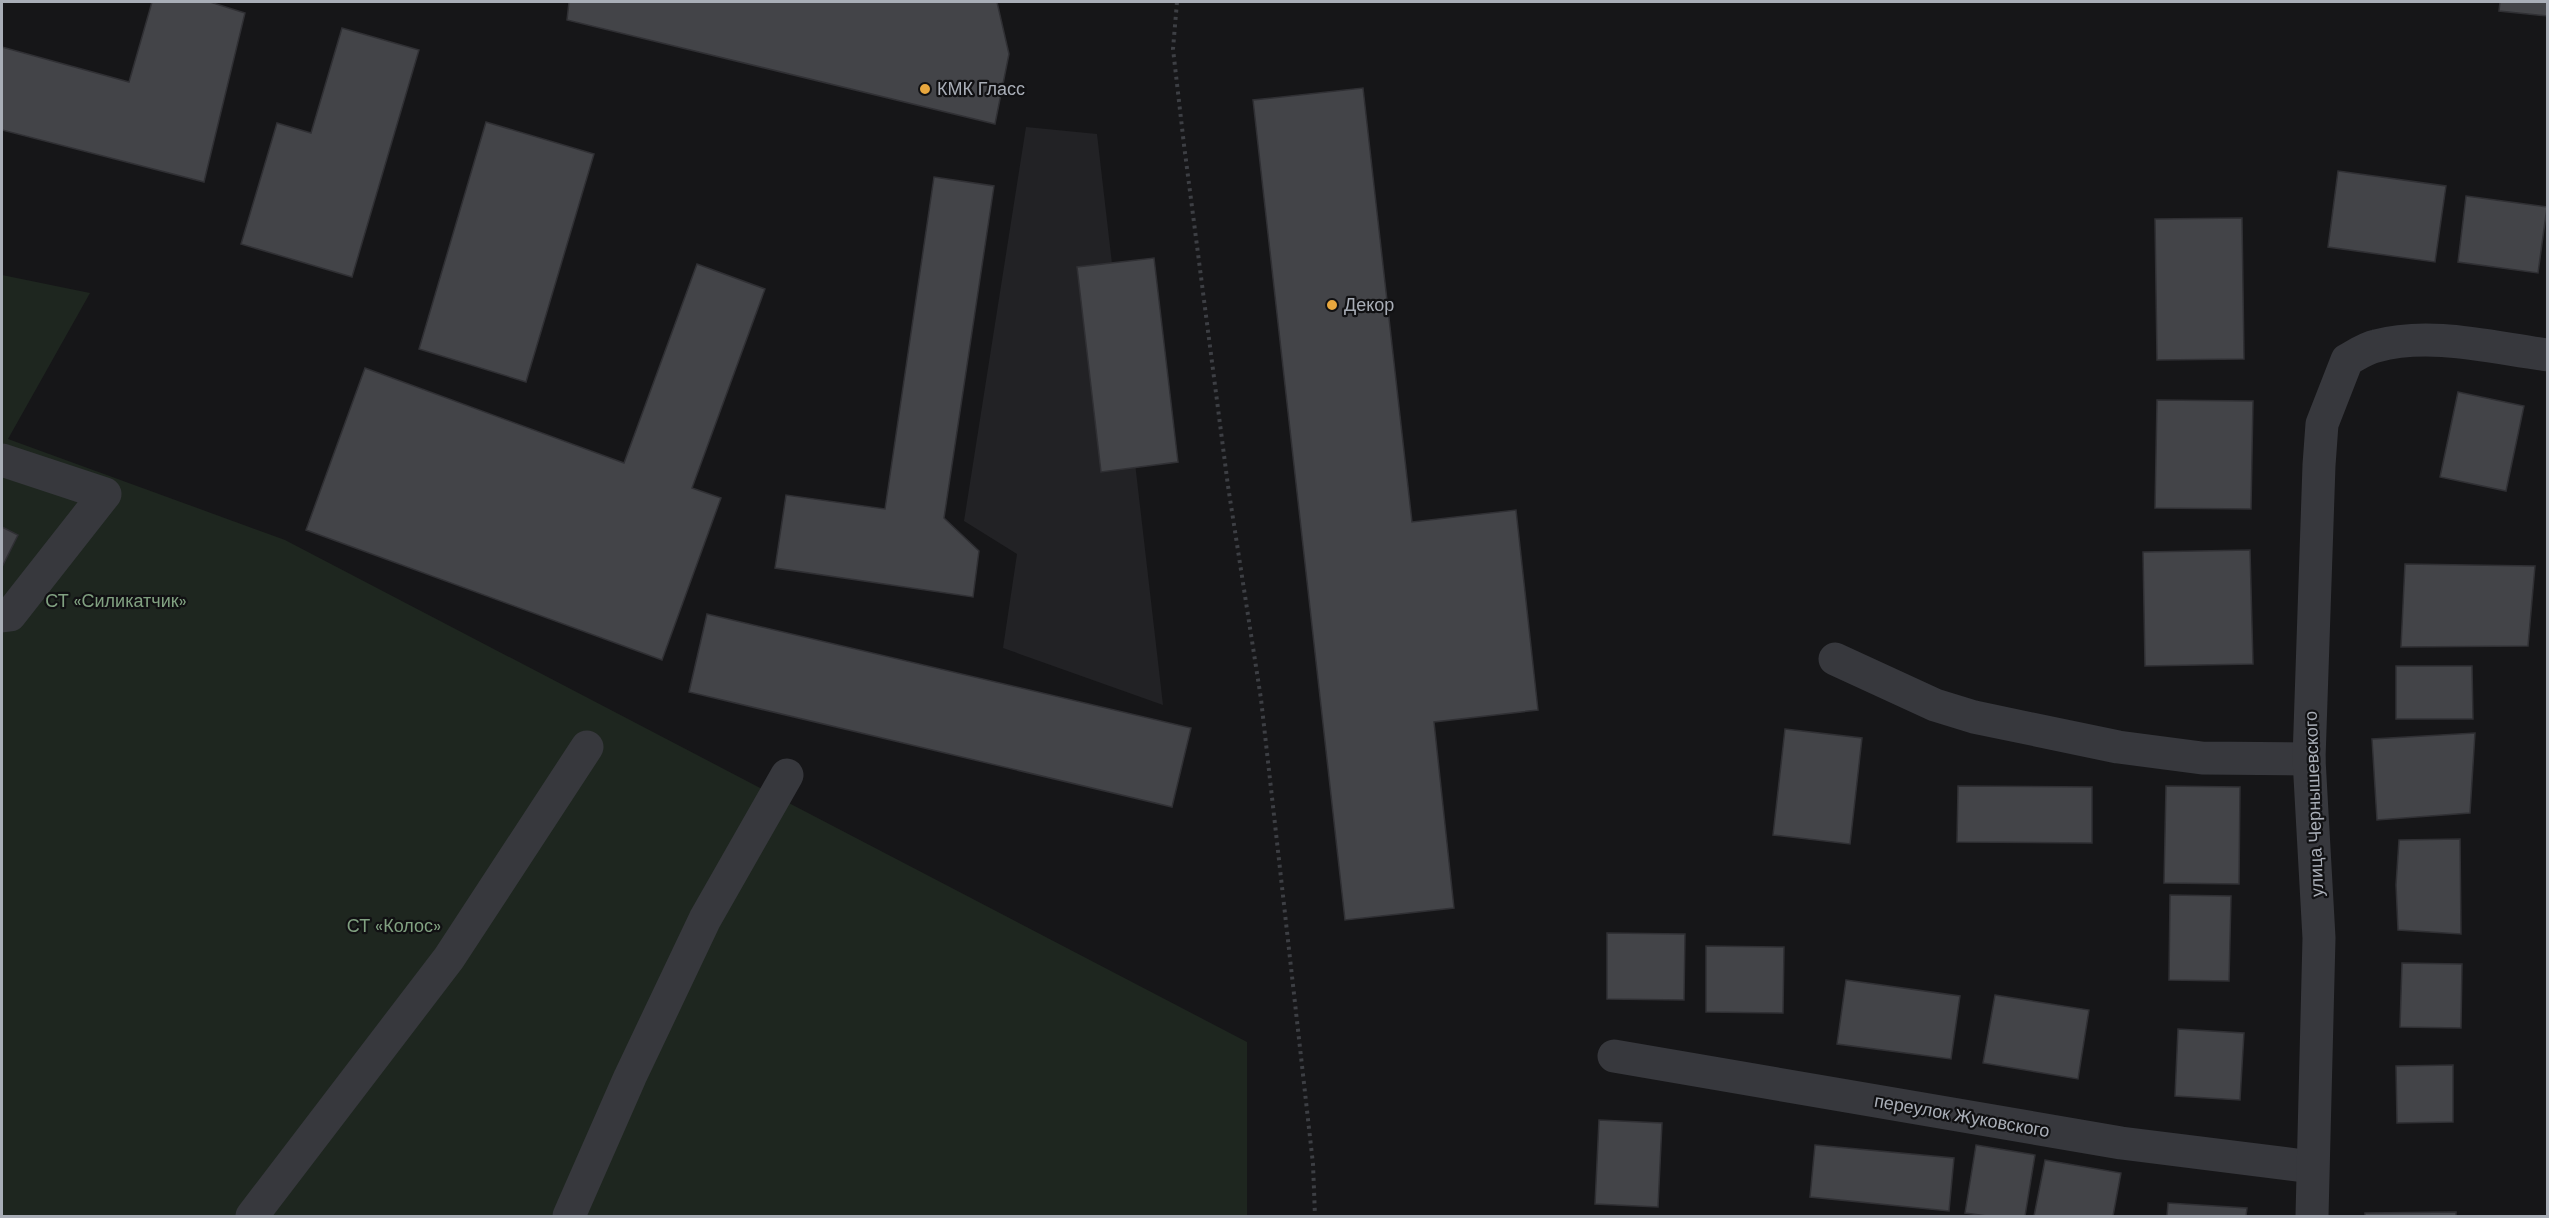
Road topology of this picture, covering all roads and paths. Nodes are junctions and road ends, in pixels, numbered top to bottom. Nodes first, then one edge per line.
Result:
1 (1177, 2) edge
2 (2547, 355) edge
3 (2, 460) edge
4 (2, 616) edge
5 (1834, 659) dead end
6 (587, 747) dead end
7 (2309, 759) junction
8 (787, 775) dead end
9 (1614, 1056) dead end
10 (2312, 1167) junction
11 (252, 1216) edge
12 (569, 1216) edge
13 (1315, 1216) edge
14 (2312, 1216) edge

1 - 13 path
2 - 7 street, улица Чернышевского
3 - 4 street
5 - 7 street
6 - 11 street
7 - 10 street, улица Чернышевского
8 - 12 street
9 - 10 street, переулок Жуковского
10 - 14 street, улица Чернышевского

